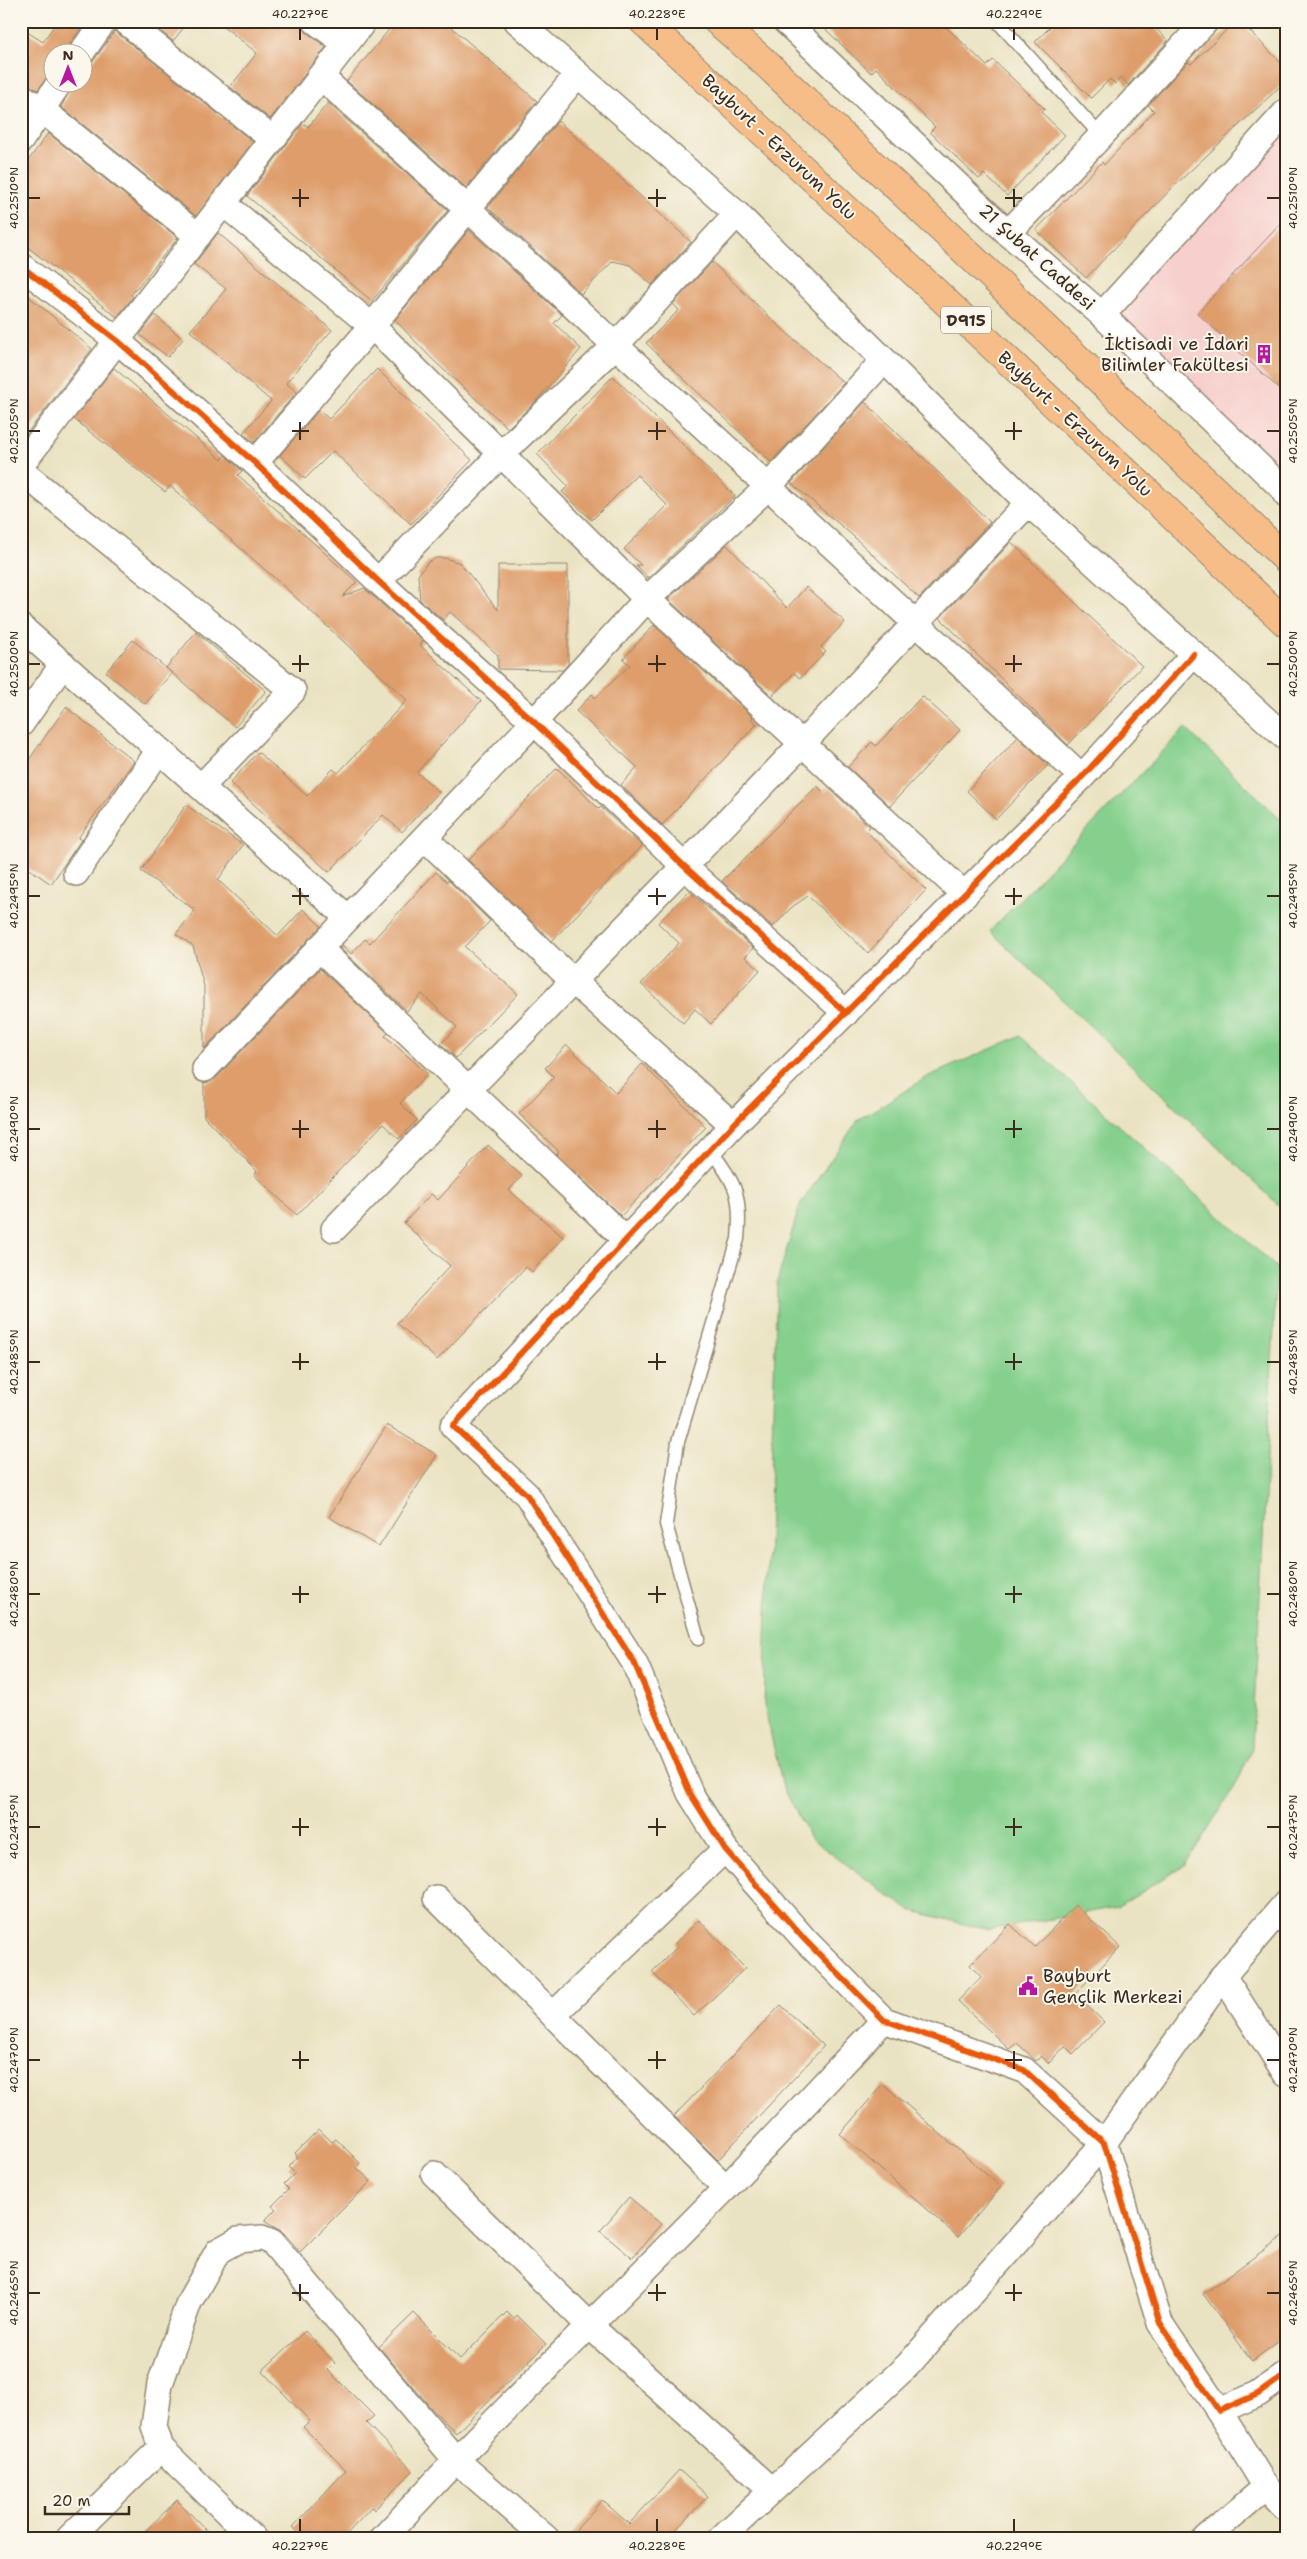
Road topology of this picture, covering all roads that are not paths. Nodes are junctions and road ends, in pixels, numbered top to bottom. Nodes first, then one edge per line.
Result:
1 (104, 21) edge
2 (125, 21) edge
3 (315, 21) edge
4 (364, 21) edge
5 (517, 21) edge
6 (643, 21) edge
7 (717, 21) edge
8 (785, 21) edge
9 (1206, 21) edge
10 (998, 22) edge
11 (89, 42) edge
12 (346, 44) junction
13 (577, 75) junction
14 (320, 76) junction
15 (46, 92) edge
16 (31, 102) edge
17 (1286, 112) edge
18 (1101, 136) junction
19 (21, 140) edge
20 (272, 140) junction
21 (223, 203) junction
22 (466, 207) junction
23 (737, 214) junction
24 (1008, 232) junction
25 (198, 236) junction
26 (21, 266) edge
27 (1102, 315) junction
28 (372, 326) junction
29 (118, 341) junction
30 (614, 347) junction
31 (884, 360) junction
32 (501, 454) junction
33 (255, 463) junction
34 (21, 465) edge
35 (21, 471) edge
36 (768, 487) junction
37 (1286, 495) edge
38 (1028, 503) junction
39 (1286, 558) edge
40 (378, 581) junction
41 (647, 599) junction
42 (917, 623) junction
43 (1286, 623) edge
44 (21, 627) edge
45 (1194, 654) junction
46 (63, 664) junction
47 (534, 722) junction
48 (21, 724) edge
49 (1286, 738) edge
50 (802, 744) junction
51 (159, 750) junction
52 (1082, 777) junction
53 (201, 787) junction
54 (425, 838) junction
55 (684, 866) junction
56 (76, 874) dead end
57 (965, 895) junction
58 (348, 918) junction
59 (319, 948) junction
60 (574, 981) junction
61 (846, 1013) junction
62 (205, 1069) dead end
63 (469, 1089) junction
64 (732, 1125) junction
65 (710, 1149) junction
66 (334, 1229) dead end
67 (626, 1240) junction
68 (698, 1639) dead end
69 (725, 1849) junction
70 (436, 1898) dead end
71 (1286, 1903) edge
72 (1223, 1976) junction
73 (554, 2015) junction
74 (884, 2020) junction
75 (1286, 2074) edge
76 (1104, 2143) junction
77 (434, 2174) dead end
78 (726, 2188) junction
79 (591, 2327) junction
80 (1286, 2374) edge
81 (1219, 2411) junction
82 (161, 2448) junction
83 (456, 2460) junction
84 (1266, 2487) junction
85 (772, 2490) junction
86 (1286, 2508) edge
87 (69, 2538) edge
88 (253, 2538) edge
89 (383, 2538) edge
90 (546, 2538) edge
91 (721, 2538) edge
92 (1206, 2538) edge

1 - 11 street
2 - 20 street
3 - 12 street
4 - 12 street
5 - 13 street
6 - 43 highway, Bayburt - Erzurum Yolu / D915
7 - 39 highway, D915
8 - 24 street, 21 Şubat Caddesi
9 - 18 street
10 - 18 lane
12 - 14 street
13 - 22 street
13 - 23 street
14 - 20 street
14 - 22 street
15 - 16 street
16 - 19 street
16 - 25 street
17 - 27 street
18 - 24 street
20 - 21 street
21 - 25 street
21 - 28 street
22 - 28 street
22 - 30 street
23 - 30 street
23 - 31 street
24 - 27 street, 21 Şubat Caddesi
25 - 29 street
26 - 29 street
27 - 37 street, 21 Şubat Caddesi
28 - 32 street
28 - 33 street
29 - 33 street
29 - 34 street
30 - 32 street
30 - 36 street
31 - 36 street
31 - 38 street
32 - 40 street
32 - 41 street
33 - 40 street
35 - 53 street
36 - 41 street
36 - 42 street
38 - 42 street
38 - 45 street
40 - 47 street
41 - 47 street
41 - 50 street
42 - 50 street
42 - 52 street
44 - 46 street
45 - 49 street
45 - 52 street
46 - 48 street
46 - 51 street
47 - 54 street
47 - 55 street
50 - 55 street
50 - 57 street
51 - 53 street
51 - 56 street
52 - 57 street
53 - 58 street
54 - 58 street
54 - 60 street
55 - 60 street
55 - 61 street
57 - 61 street
58 - 59 street
59 - 62 street
59 - 63 street
60 - 63 street
60 - 64 street
61 - 64 street
63 - 66 street
63 - 67 street
64 - 65 street
65 - 67 street
65 - 68 lane
67 - 69 street
69 - 73 street
69 - 74 street
70 - 73 street
71 - 72 street
72 - 75 street
72 - 76 street
73 - 78 street
74 - 76 street
74 - 78 street
76 - 81 street
76 - 85 street
77 - 79 street
78 - 79 street
79 - 83 street
79 - 85 street
80 - 81 street
81 - 84 street
82 - 83 street
82 - 87 street
82 - 88 street
83 - 89 street
83 - 90 street
84 - 86 street
84 - 92 street
85 - 91 street

